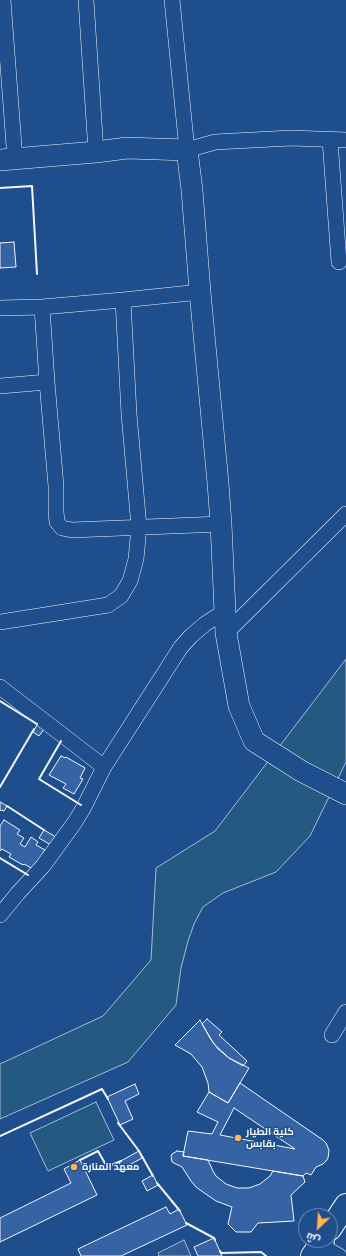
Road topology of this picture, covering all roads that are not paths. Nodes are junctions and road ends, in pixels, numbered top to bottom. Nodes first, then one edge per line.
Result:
1 (3, 0) edge
2 (86, 0) edge
3 (172, 0) edge
4 (330, 140) junction
5 (346, 140) edge
6 (187, 150) junction
7 (96, 152) junction
8 (8, 159) edge
9 (339, 262) dead end
10 (200, 292) junction
11 (123, 300) junction
12 (42, 306) junction
13 (0, 308) edge
14 (47, 382) junction
15 (0, 386) edge
16 (346, 514) edge
17 (221, 524) junction
18 (139, 527) junction
19 (225, 611) junction
20 (0, 622) edge
21 (226, 633) junction
22 (0, 687) edge
23 (104, 767) junction
24 (346, 794) edge
25 (0, 915) edge
26 (346, 1012) edge
27 (332, 1036) dead end
28 (346, 1205) edge
29 (338, 1217) edge
30 (329, 1248) edge
31 (339, 1256) edge

1 - 8 street
2 - 7 street
3 - 6 street
4 - 5 street
4 - 6 street
4 - 9 street
6 - 7 street
6 - 10 street
7 - 8 street
10 - 11 street
10 - 17 street
11 - 12 street
11 - 18 street
12 - 13 street
12 - 14 street
14 - 15 street
14 - 18 street
16 - 21 street
17 - 18 street
17 - 19 street
18 - 20 street
19 - 21 street
19 - 23 street
21 - 24 street
22 - 23 street
23 - 25 street
26 - 27 street
28 - 29 main road
30 - 31 street

